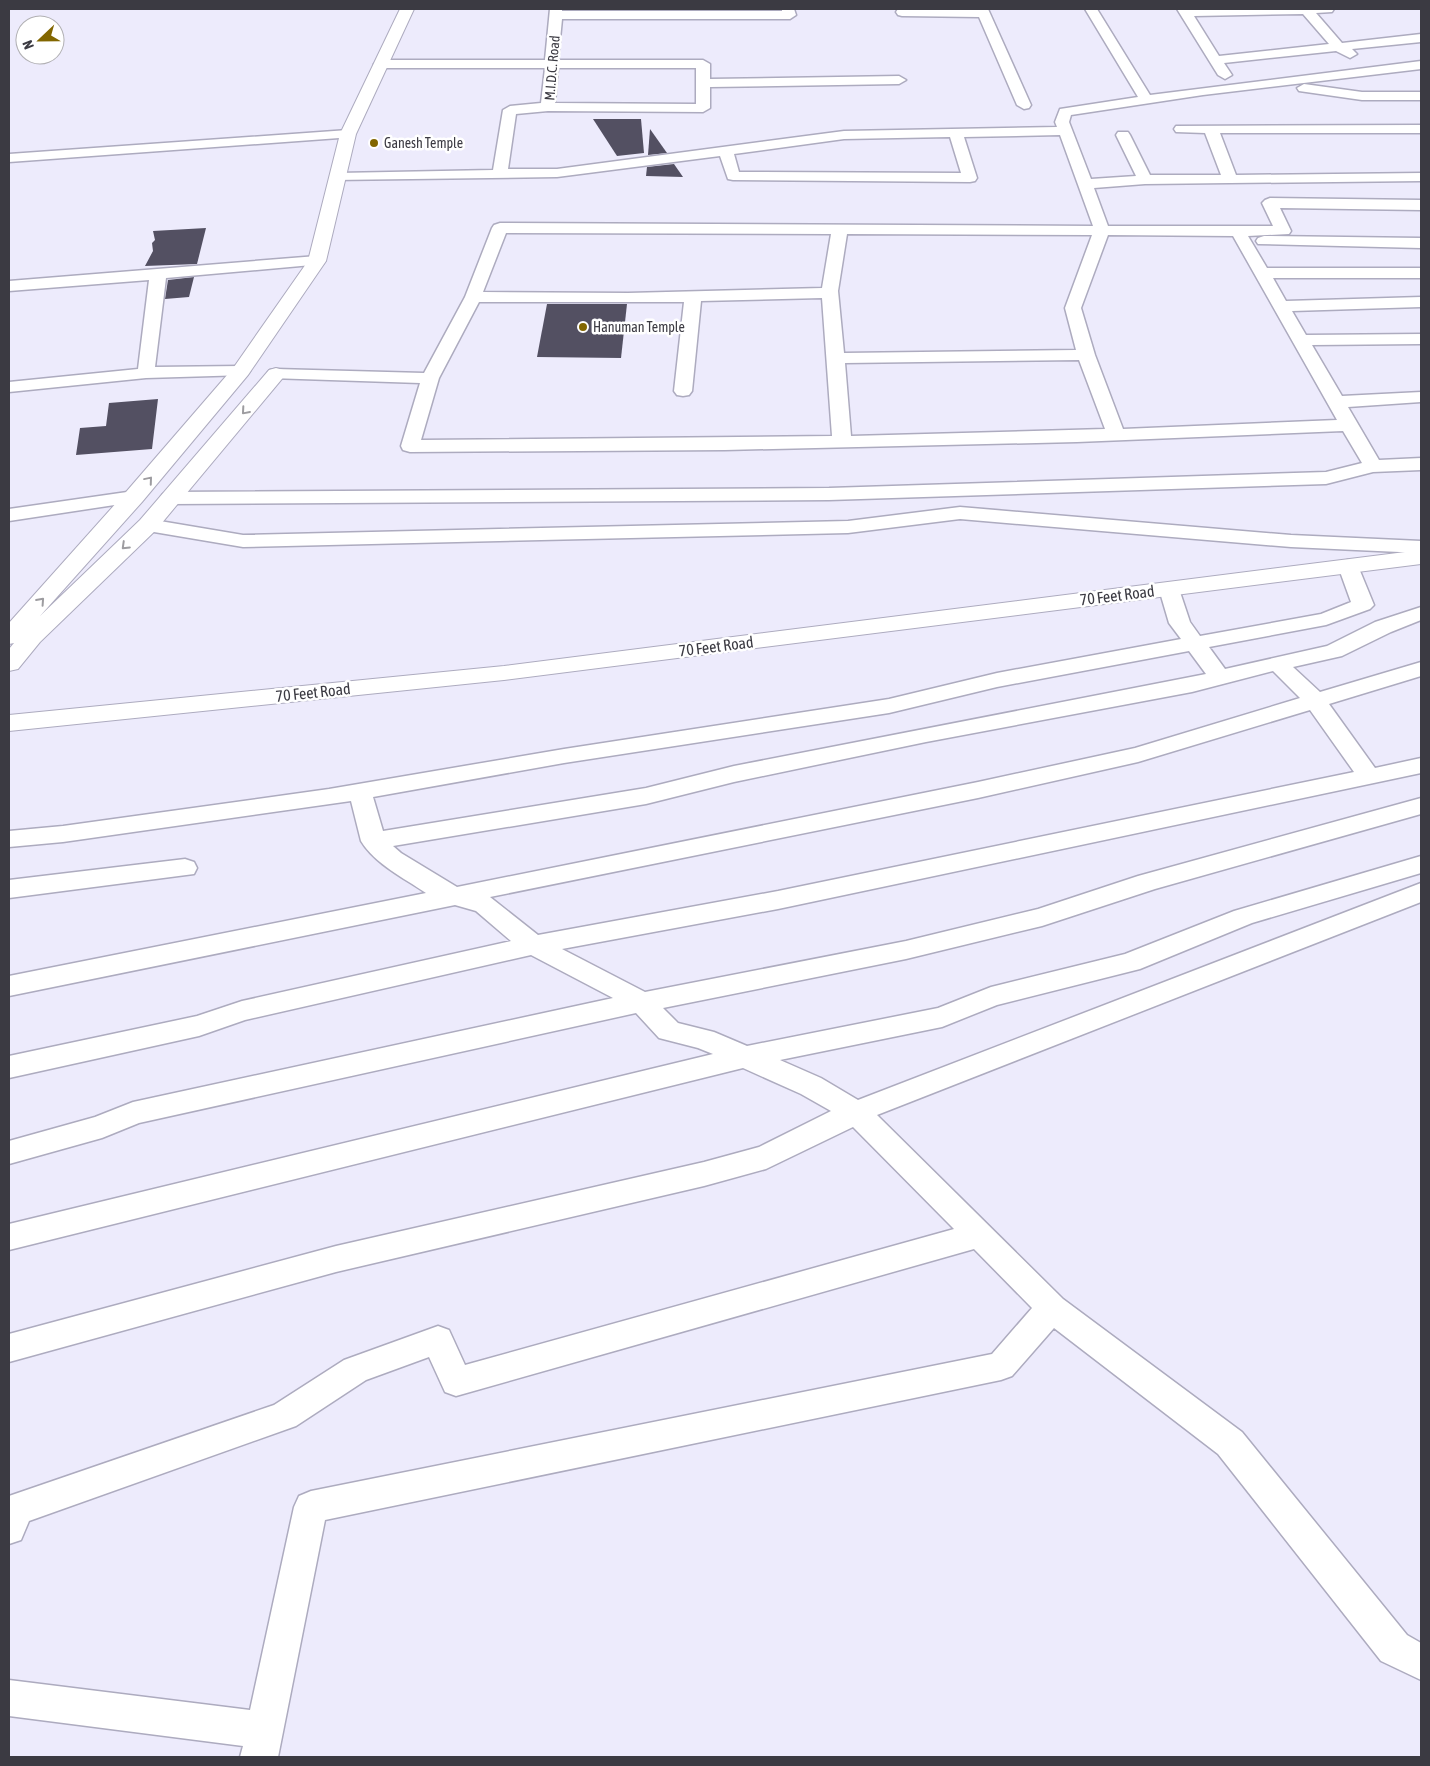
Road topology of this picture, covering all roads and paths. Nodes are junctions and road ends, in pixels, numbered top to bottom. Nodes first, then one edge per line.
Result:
1 (407, 9) edge
2 (788, 9) edge
3 (1091, 9) edge
4 (1328, 9) edge
5 (1306, 10) edge
6 (983, 11) edge
7 (1184, 11) edge
8 (556, 12) edge
9 (684, 12) edge
10 (902, 12) dead end
11 (1421, 38) edge
12 (1339, 46) junction
13 (1216, 60) junction
14 (381, 64) junction
15 (552, 64) junction
16 (1421, 65) edge
17 (1374, 71) junction
18 (899, 80) dead end
19 (703, 82) junction
20 (1265, 84) junction
21 (1233, 87) junction
22 (1421, 96) edge
23 (1146, 99) junction
24 (1024, 105) dead end
25 (548, 108) junction
26 (1181, 129) dead end
27 (1211, 129) junction
28 (1421, 129) edge
29 (1066, 131) junction
30 (956, 133) junction
31 (348, 134) junction
32 (1122, 135) dead end
33 (726, 151) junction
34 (9, 158) edge
35 (500, 174) junction
36 (338, 177) junction
37 (1421, 177) edge
38 (1230, 179) junction
39 (1146, 180) junction
40 (1085, 184) junction
41 (1421, 205) edge
42 (840, 229) junction
43 (1102, 230) junction
44 (1241, 236) junction
45 (1421, 243) edge
46 (317, 261) junction
47 (1262, 273) junction
48 (1421, 273) edge
49 (158, 274) junction
50 (9, 286) edge
51 (830, 293) junction
52 (693, 296) junction
53 (473, 297) junction
54 (1421, 302) edge
55 (1281, 306) junction
56 (1421, 339) edge
57 (1301, 340) junction
58 (1086, 355) junction
59 (835, 358) junction
60 (241, 371) junction
61 (146, 373) junction
62 (276, 374) junction
63 (430, 378) junction
64 (9, 387) edge
65 (683, 391) dead end
66 (1421, 397) edge
67 (1336, 402) junction
68 (1349, 424) junction
69 (1116, 434) junction
70 (842, 441) junction
71 (1421, 464) edge
72 (1373, 466) junction
73 (134, 497) junction
74 (170, 498) junction
75 (9, 515) edge
76 (148, 524) junction
77 (1421, 546) edge
78 (1421, 557) edge
79 (1348, 566) junction
80 (1169, 589) junction
81 (1421, 613) edge
82 (9, 637) edge
83 (1194, 642) junction
84 (9, 664) edge
85 (1278, 664) junction
86 (1421, 669) edge
87 (1220, 678) junction
88 (1316, 701) junction
89 (9, 723) edge
90 (1421, 766) edge
91 (1370, 777) junction
92 (360, 791) junction
93 (1421, 806) edge
94 (9, 839) edge
95 (373, 841) junction
96 (1421, 864) edge
97 (185, 868) dead end
98 (9, 888) edge
99 (1421, 892) edge
100 (456, 896) junction
101 (533, 945) junction
102 (9, 986) edge
103 (642, 1002) junction
104 (745, 1057) junction
105 (9, 1067) edge
106 (856, 1112) junction
107 (9, 1152) edge
108 (979, 1235) junction
109 (9, 1237) edge
110 (1052, 1308) junction
111 (9, 1348) edge
112 (9, 1528) edge
113 (1421, 1662) edge
114 (9, 1698) edge
115 (262, 1744) edge

1 - 14 main road
2 - 9 street
3 - 23 street
4 - 5 street
5 - 7 street
5 - 12 street
6 - 10 street
6 - 24 street
7 - 13 street
8 - 9 street
8 - 15 street, M.I.D.C. Road
11 - 12 street
12 - 13 street
12 - 17 street
13 - 21 street
14 - 15 street
14 - 31 main road
15 - 19 street
15 - 25 street, M.I.D.C. Road
16 - 17 street
17 - 20 street
18 - 19 street
19 - 25 street
20 - 21 street
20 - 22 street
21 - 23 street
23 - 29 street
25 - 35 street, M.I.D.C. Road
26 - 27 street
27 - 28 street
27 - 38 street
29 - 30 street
29 - 40 street
30 - 33 street
30 - 33 street
31 - 34 street
31 - 36 main road
32 - 39 street
33 - 35 street
35 - 36 street
36 - 46 main road
37 - 38 street
38 - 39 street
39 - 40 street
40 - 43 street
41 - 44 street
42 - 43 street
42 - 51 street
42 - 53 street
43 - 44 street
43 - 58 street
44 - 45 street
44 - 47 street
46 - 49 street
46 - 60 main road
47 - 48 street
47 - 55 street
49 - 50 street
49 - 61 street
51 - 52 street
51 - 59 street
52 - 53 street
52 - 65 street
53 - 63 street
54 - 55 street
55 - 57 street
56 - 57 street
57 - 67 street
58 - 59 street
58 - 69 street
59 - 70 street
60 - 61 street
60 - 62 main road
73 -> 60 main road
61 - 64 street
62 - 63 street
62 -> 74 main road
63 - 70 street
66 - 67 street
67 - 68 street
68 - 69 street
68 - 72 street
69 - 70 street
71 - 72 street
72 - 74 street
73 - 75 street
82 -> 73 main road
74 - 76 main road
76 - 77 street
76 -> 84 main road
78 - 79 main road, 70 Feet Road
79 - 80 main road, 70 Feet Road
79 - 83 street
80 - 83 street
80 - 89 main road, 70 Feet Road
81 - 85 street
83 - 87 street
83 - 92 street
85 - 87 street
85 - 88 street
86 - 88 street
87 - 95 street
88 - 91 street
88 - 100 street
90 - 91 street
91 - 101 street
92 - 94 street
92 - 95 street
93 - 103 street
95 - 100 street
96 - 104 street
97 - 98 street
99 - 106 street
100 - 101 street
100 - 102 street
101 - 103 street
101 - 105 street
103 - 104 street
103 - 107 street
104 - 106 street
104 - 109 street
106 - 108 street
106 - 111 street
108 - 110 street
108 - 112 street
110 - 113 street
110 - 115 street
114 - 115 street

